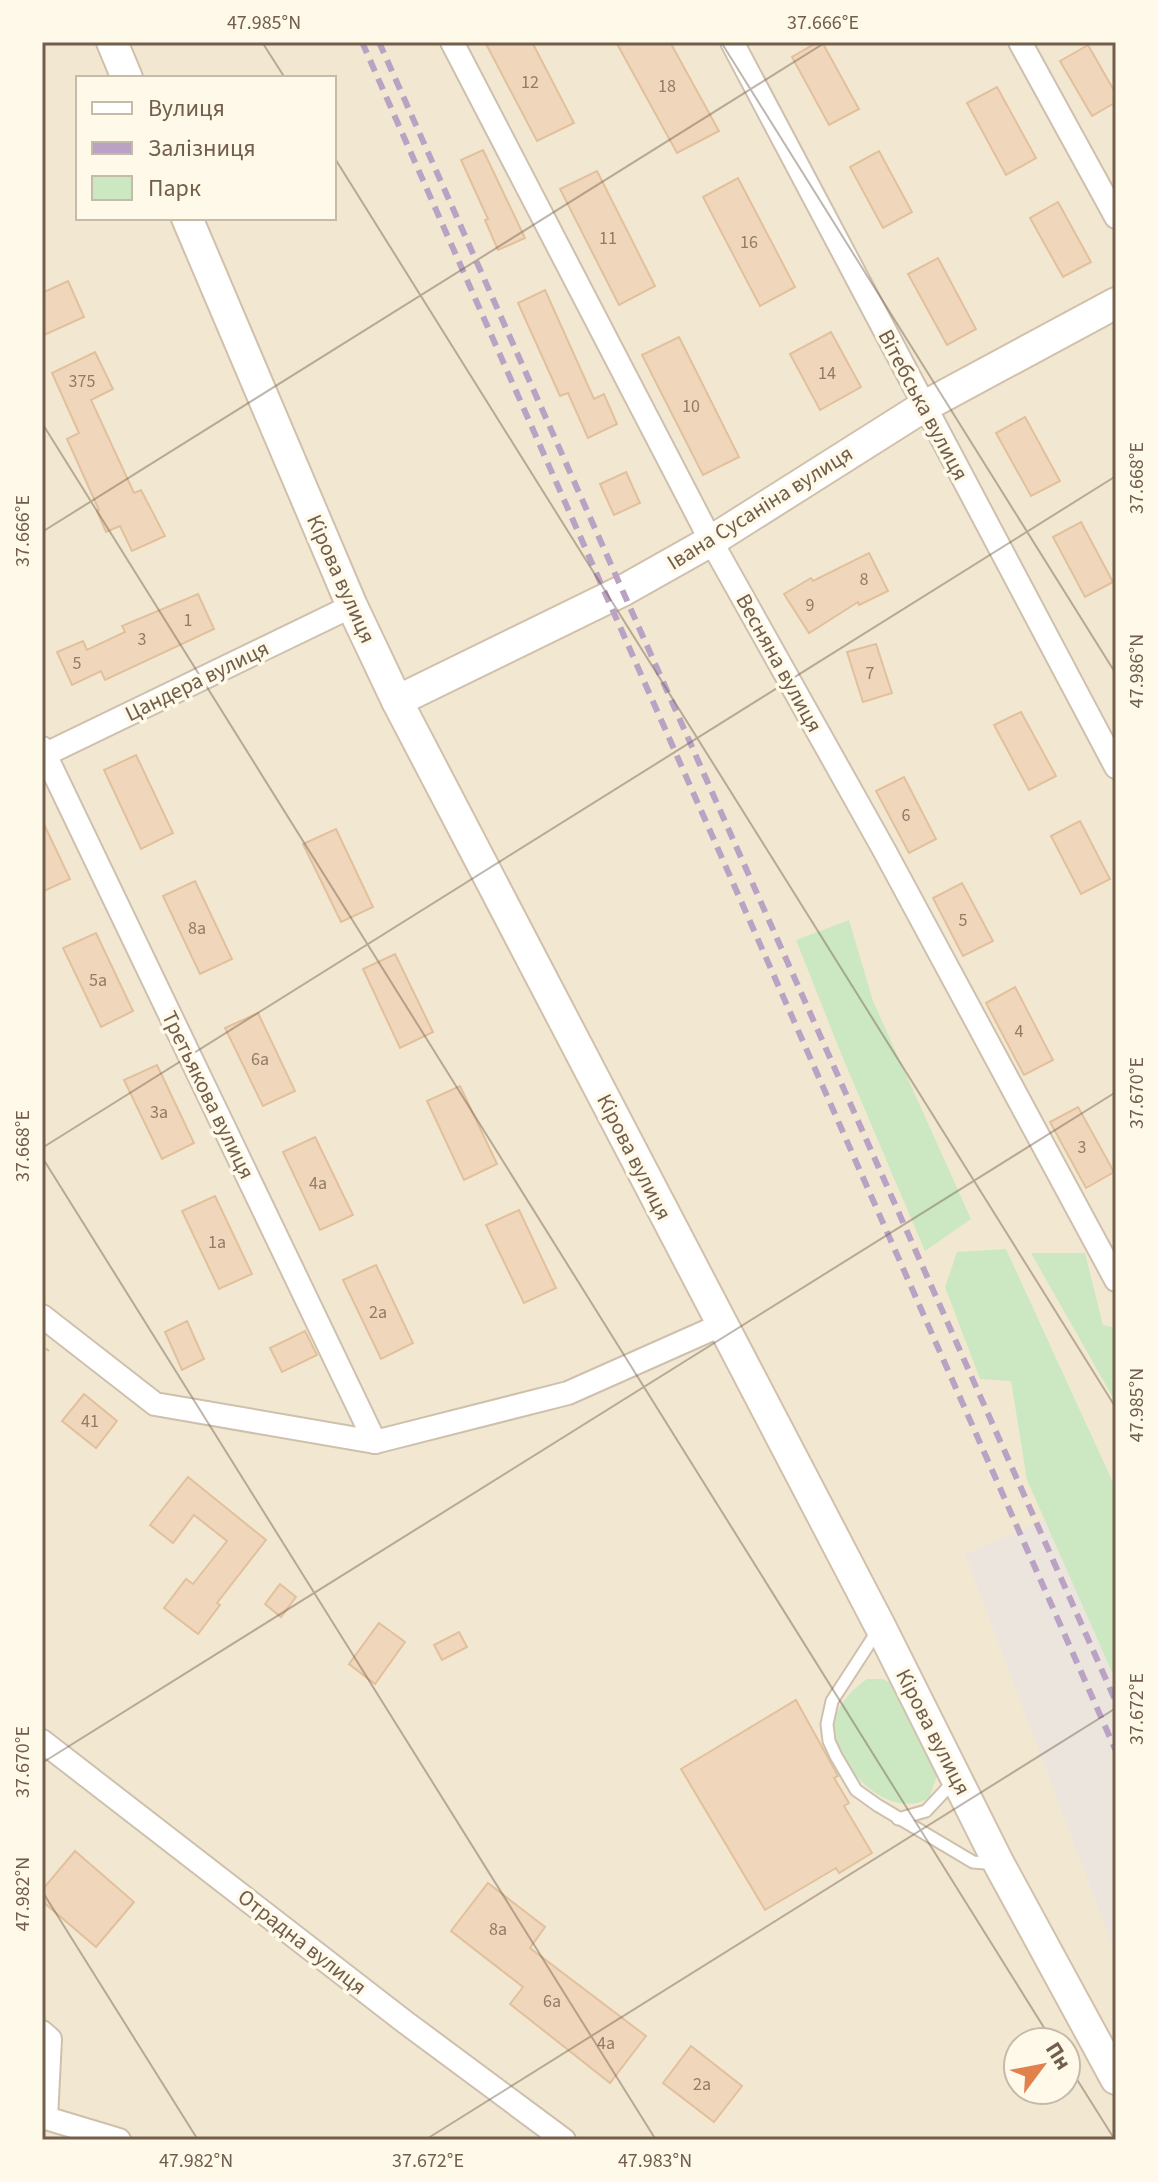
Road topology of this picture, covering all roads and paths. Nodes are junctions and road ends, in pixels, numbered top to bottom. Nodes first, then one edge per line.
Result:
1 (112, 42) edge
2 (452, 42) edge
3 (732, 42) edge
4 (1020, 42) edge
5 (126, 76) edge
6 (1116, 217) edge
7 (188, 220) edge
8 (1116, 303) edge
9 (923, 407) junction
10 (711, 541) junction
11 (352, 606) junction
12 (397, 701) junction
13 (43, 753) edge
14 (1116, 767) edge
15 (1116, 1280) edge
16 (42, 1316) edge
17 (721, 1325) junction
18 (375, 1442) junction
19 (880, 1626) junction
20 (42, 1741) edge
21 (956, 1778) junction
22 (898, 1819) junction
23 (999, 1864) junction
24 (42, 2032) edge
25 (1116, 2079) edge
26 (44, 2119) edge
27 (119, 2140) edge
28 (564, 2140) edge

1 - 5 main road
2 - 10 street, Весняна вулиця
3 - 9 street, Вітебська вулиця
4 - 6 street
7 - 11 main road, Кірова вулиця
8 - 9 main road, Івана Сусаніна вулиця
9 - 10 main road, Івана Сусаніна вулиця
9 - 14 street, Вітебська вулиця
10 - 12 main road, Івана Сусаніна вулиця
10 - 15 street, Весняна вулиця
11 - 12 main road, Кірова вулиця
11 - 13 street, Цандера вулиця
12 - 17 main road, Кірова вулиця
13 - 18 street, Третьякова вулиця
16 - 18 street
17 - 18 street
17 - 19 main road, Кірова вулиця
19 - 21 main road, Кірова вулиця
19 - 22 lane
20 - 28 street, Отрадна вулиця
21 - 22 lane
21 - 23 main road, Кірова вулиця
22 - 23 lane
23 - 25 main road, Кірова вулиця
24 - 26 street
26 - 27 street

